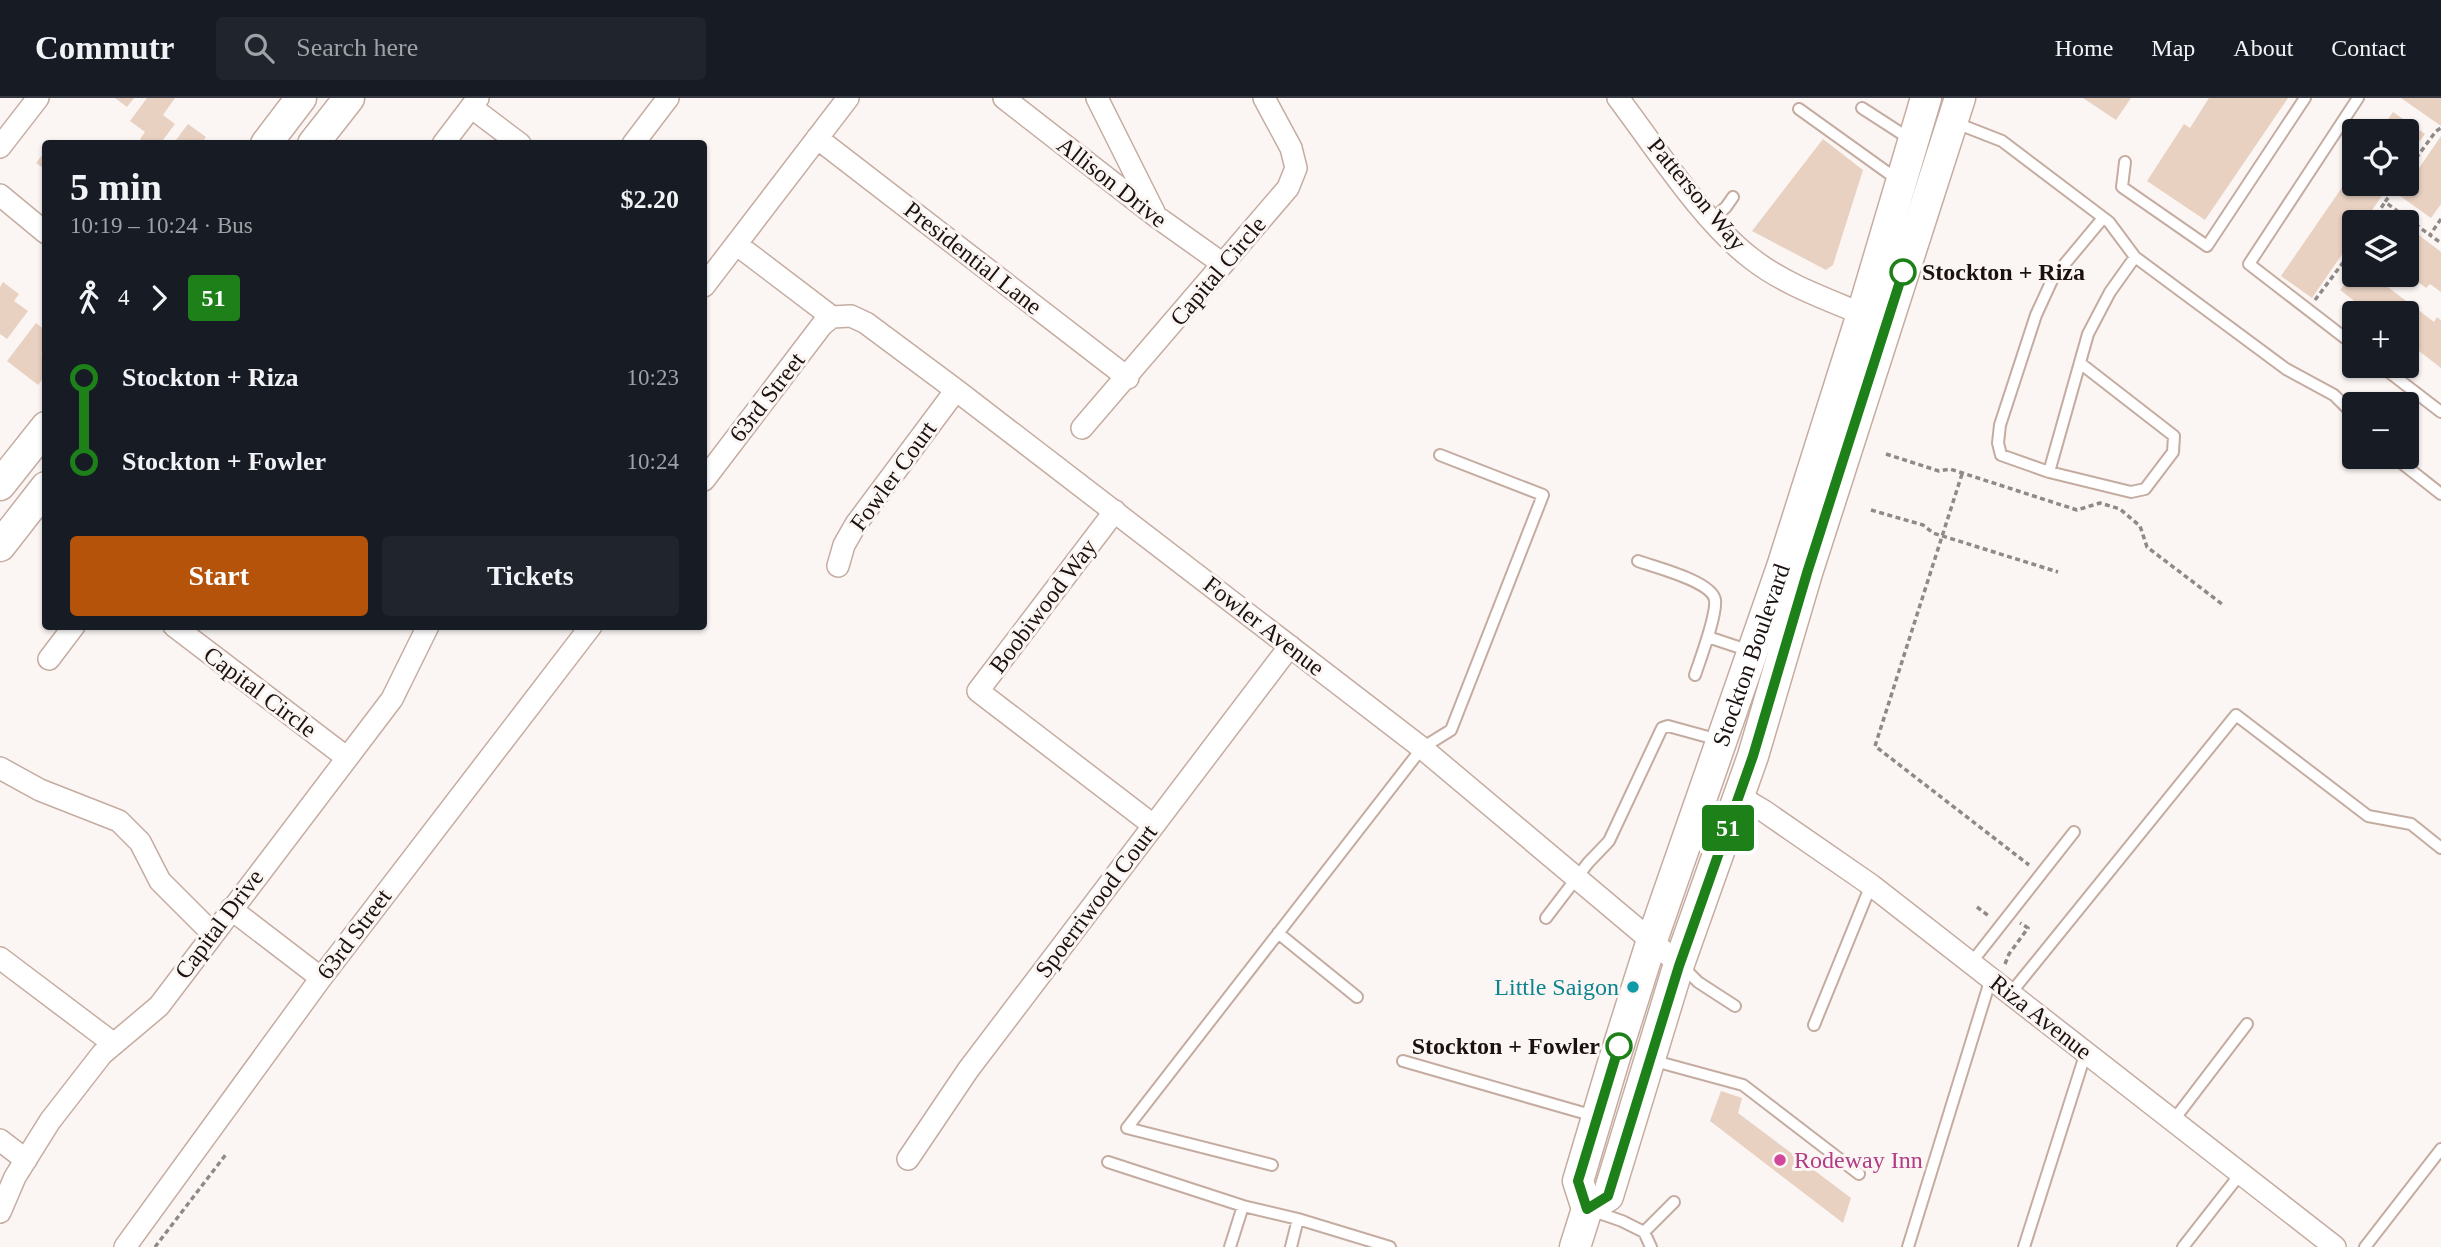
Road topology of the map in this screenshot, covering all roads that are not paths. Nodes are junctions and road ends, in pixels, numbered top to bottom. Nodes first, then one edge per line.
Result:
1 (38, 98) edge
2 (301, 98) edge
3 (349, 98) edge
4 (668, 98) edge
5 (848, 98) edge
6 (1004, 98) edge
7 (1097, 98) edge
8 (1264, 98) edge
9 (1618, 98) edge
10 (1926, 98) edge
11 (2305, 98) edge
12 (2358, 98) edge
13 (475, 102) edge
14 (1862, 108) dead end
15 (1799, 109) dead end
16 (1956, 110) edge
17 (817, 138) junction
18 (269, 140) edge
19 (316, 140) edge
20 (446, 140) edge
21 (516, 140) edge
22 (636, 140) edge
23 (1912, 141) junction
24 (0, 147) edge
25 (2124, 162) dead end
26 (1900, 182) junction
27 (0, 195) edge
28 (1733, 197) dead end
29 (1157, 218) junction
30 (2103, 218) junction
31 (1712, 220) junction
32 (42, 230) edge
33 (736, 244) junction
34 (2136, 257) junction
35 (1223, 264) junction
36 (707, 280) edge
37 (1862, 314) junction
38 (832, 317) junction
39 (2342, 336) edge
40 (2080, 363) junction
41 (1128, 378) junction
42 (2397, 378) edge
43 (956, 390) junction
44 (2342, 403) edge
45 (2441, 412) edge
46 (1082, 428) dead end
47 (42, 432) edge
48 (1440, 455) dead end
49 (2409, 469) edge
50 (2049, 472) junction
51 (707, 476) edge
52 (1837, 480) junction
53 (0, 485) edge
54 (42, 492) edge
55 (2441, 494) edge
56 (1115, 511) junction
57 (0, 546) edge
58 (1638, 562) dead end
59 (838, 566) dead end
60 (71, 630) edge
61 (179, 630) edge
62 (423, 630) edge
63 (588, 630) edge
64 (1708, 637) junction
65 (1290, 646) junction
66 (1752, 652) junction
67 (49, 659) dead end
68 (1695, 675) dead end
69 (1722, 741) junction
70 (1422, 748) junction
71 (346, 757) junction
72 (0, 768) edge
73 (1706, 788) junction
74 (1739, 796) junction
75 (1153, 825) junction
76 (2074, 832) dead end
77 (2441, 848) edge
78 (1576, 878) junction
79 (1871, 885) junction
80 (231, 909) junction
81 (1546, 918) dead end
82 (1278, 933) junction
83 (213, 934) junction
84 (1652, 940) junction
85 (0, 958) edge
86 (1971, 963) junction
87 (1679, 964) junction
88 (1996, 975) junction
89 (321, 978) junction
90 (2010, 994) junction
91 (1357, 997) dead end
92 (1735, 1006) dead end
93 (2247, 1024) dead end
94 (1814, 1025) dead end
95 (114, 1044) junction
96 (2086, 1052) junction
97 (1651, 1060) junction
98 (1403, 1061) dead end
99 (1597, 1117) junction
100 (2174, 1121) junction
101 (0, 1140) edge
102 (2441, 1149) edge
103 (908, 1159) dead end
104 (26, 1160) junction
105 (1108, 1162) dead end
106 (1272, 1165) dead end
107 (1859, 1174) dead end
108 (2241, 1174) junction
109 (1674, 1202) dead end
110 (1243, 1206) junction
111 (1587, 1209) junction
112 (0, 1212) edge
113 (1298, 1219) junction
114 (1644, 1232) junction
115 (1580, 1245) edge
116 (2330, 1245) edge
117 (125, 1247) edge
118 (1230, 1247) edge
119 (1291, 1247) edge
120 (1390, 1247) edge
121 (1651, 1247) edge
122 (1909, 1247) edge
123 (2024, 1247) edge
124 (2183, 1247) edge
125 (2365, 1247) edge

1 - 24 street
2 - 18 main road
3 - 19 main road
4 - 22 street
5 - 17 street
6 - 29 street, Allison Drive
7 - 29 street
8 - 35 street, Capital Circle
9 - 31 street, Patterson Way
10 - 23 main road, Stockton Boulevard
11 - 25 lane
12 - 39 lane
13 - 20 street
13 - 21 street
14 - 23 lane
15 - 26 lane
16 - 30 lane
16 - 52 main road, Stockton Boulevard
17 - 33 street
17 - 41 street, Presidential Lane
23 - 26 main road, Stockton Boulevard
26 - 37 main road, Stockton Boulevard
27 - 32 street
28 - 31 lane
29 - 35 street, Allison Drive
30 - 34 lane
30 - 50 lane
31 - 37 street, Patterson Way
33 - 36 street
33 - 38 street
34 - 40 lane
34 - 44 lane
35 - 41 street, Capital Circle
37 - 52 main road
37 - 66 main road, Stockton Boulevard
38 - 43 street, Fowler Avenue
38 - 51 street, 63rd Street
40 - 50 lane
40 - 50 lane
41 - 46 street, Capital Circle
42 - 45 lane
43 - 56 street, Fowler Avenue
43 - 59 street, Fowler Court
47 - 53 main road
48 - 70 lane
49 - 55 lane
52 - 74 main road, Stockton Boulevard
54 - 57 main road
56 - 65 street, Fowler Avenue
56 - 75 street, Boobiwood Way
58 - 64 lane
60 - 67 street
61 - 71 street, Capital Circle
62 - 71 street, Capital Drive
63 - 89 street, 63rd Street
64 - 66 lane
64 - 68 lane
65 - 70 street, Fowler Avenue
65 - 75 street, Spoerriwood Court
66 - 69 main road, Stockton Boulevard
69 - 73 main road, Stockton Boulevard
69 - 78 lane
70 - 78 street, Fowler Avenue
70 - 82 lane
71 - 80 street, Capital Drive
72 - 83 street
73 - 74 main road
73 - 84 main road, Stockton Boulevard
74 - 79 street, Riza Avenue
74 - 87 main road, Stockton Boulevard
75 - 103 street, Spoerriwood Court
76 - 86 lane
77 - 90 lane
78 - 81 lane
78 - 84 street, Fowler Avenue
79 - 86 street, Riza Avenue
79 - 94 lane
80 - 83 street, Capital Drive
80 - 89 street
82 - 91 lane
82 - 106 lane
83 - 95 street, Capital Drive
84 - 87 street, Fowler Avenue
84 - 99 main road, Stockton Boulevard
85 - 95 street
86 - 88 street, Riza Avenue
87 - 92 lane
87 - 97 main road, Stockton Boulevard
88 - 90 street, Riza Avenue
88 - 122 lane
89 - 117 street, 63rd Street
90 - 96 street, Riza Avenue
93 - 100 lane
95 - 104 street, Capital Drive
96 - 100 street, Riza Avenue
96 - 123 lane
97 - 107 lane
97 - 111 main road, Stockton Boulevard
98 - 99 lane
99 - 111 main road, Stockton Boulevard
100 - 108 street, Riza Avenue
101 - 104 street
102 - 125 lane
104 - 112 street, Capital Drive
105 - 110 lane
108 - 116 street, Riza Avenue
108 - 124 lane
109 - 114 lane
110 - 113 lane
110 - 118 lane
111 - 114 lane
111 - 115 main road, Stockton Boulevard
113 - 119 lane
113 - 120 lane
114 - 121 lane

